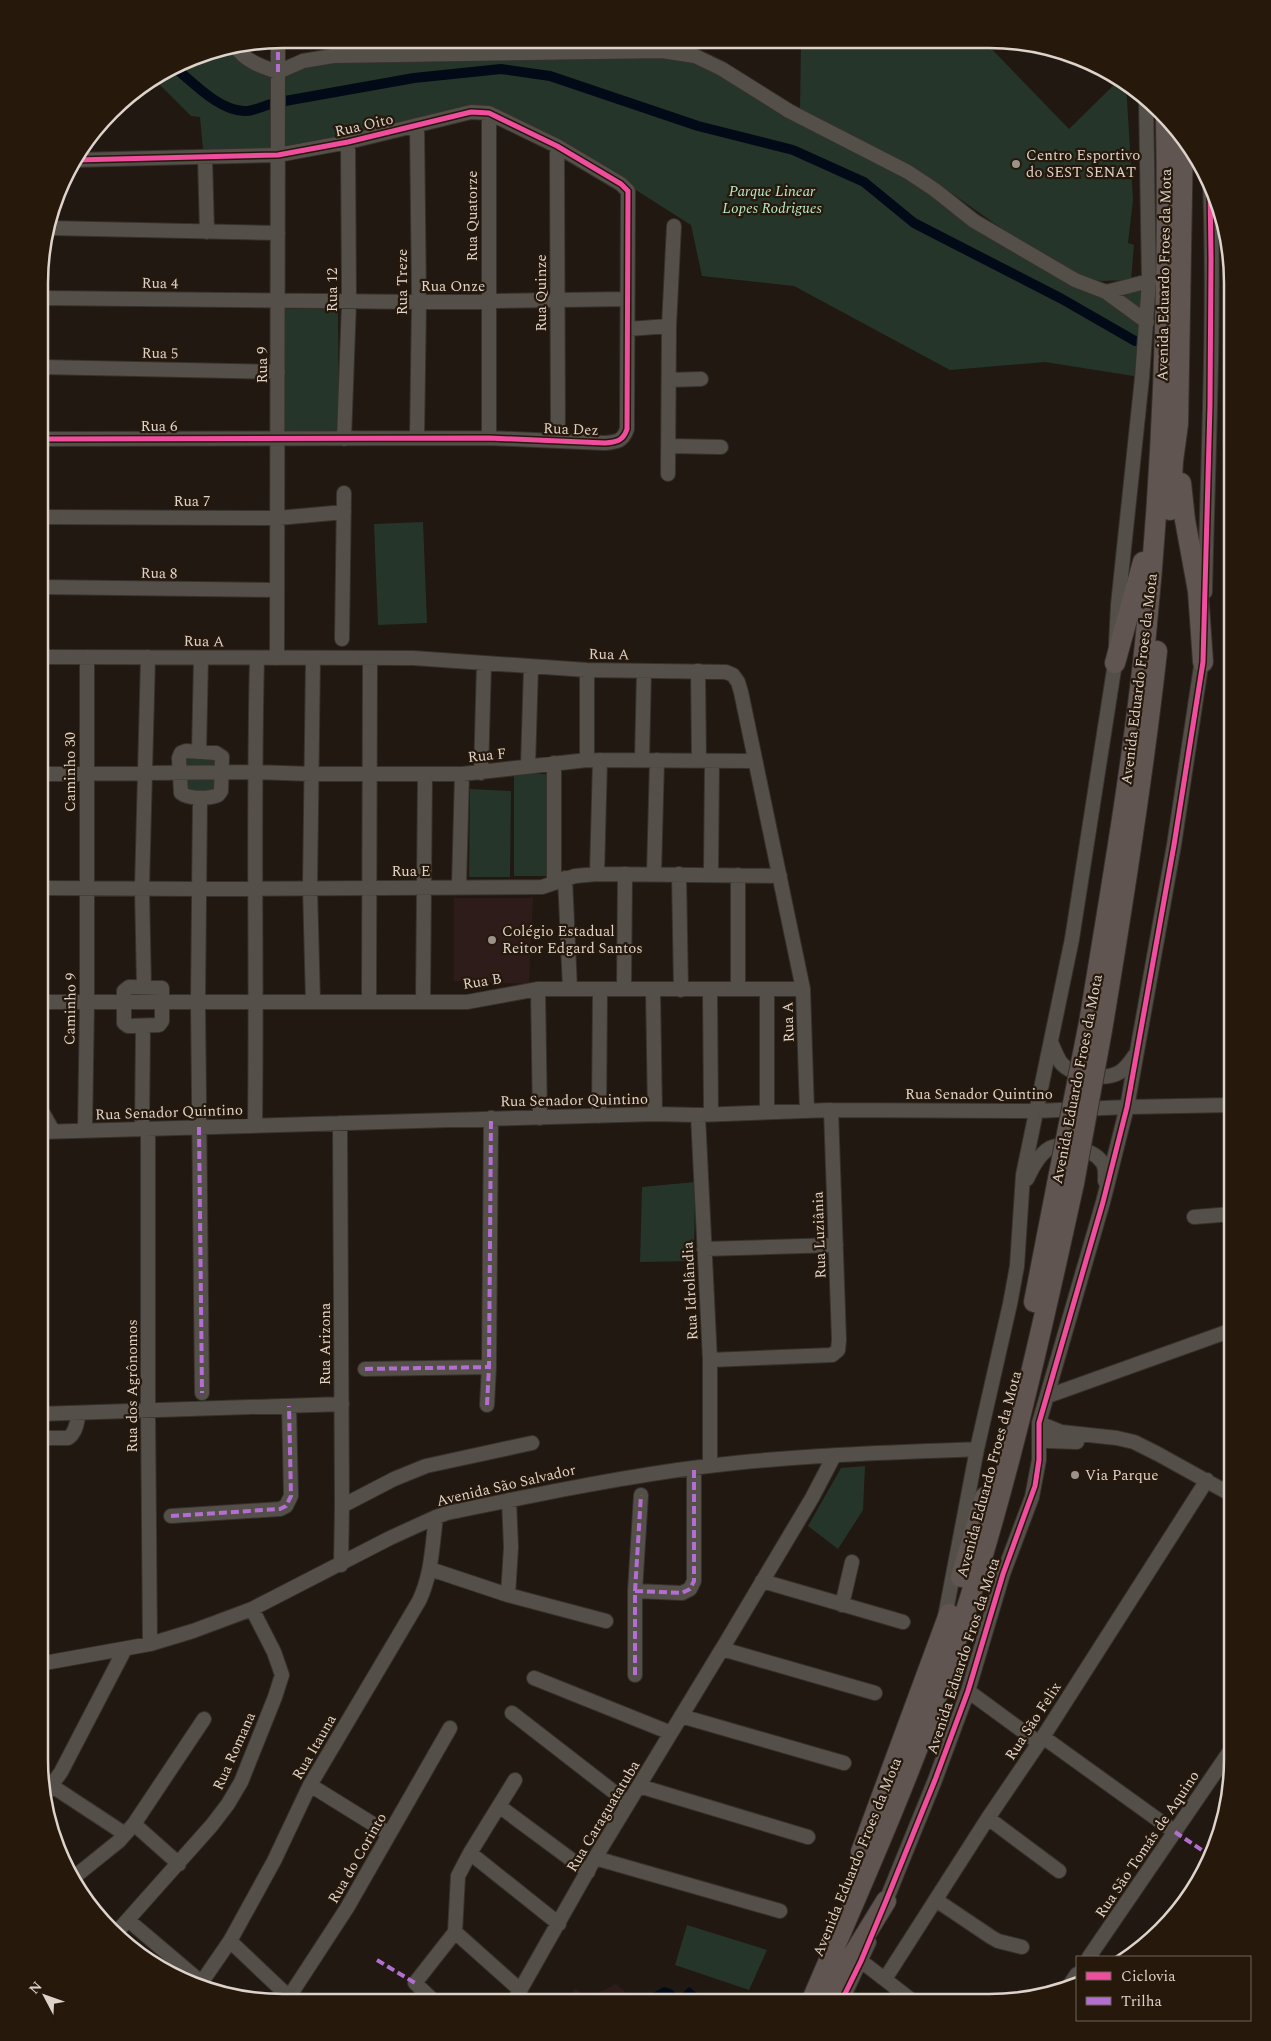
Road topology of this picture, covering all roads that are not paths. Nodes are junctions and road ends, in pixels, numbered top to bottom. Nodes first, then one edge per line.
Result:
1 (278, 48) edge
2 (239, 52) edge
3 (278, 72) junction
4 (1146, 109) edge
5 (488, 113) junction
6 (417, 125) junction
7 (1166, 129) edge
8 (348, 142) junction
9 (557, 146) junction
10 (1183, 150) edge
11 (278, 155) junction
12 (205, 158) junction
13 (82, 160) edge
14 (628, 200) joint
15 (1210, 205) edge
16 (674, 226) dead end
17 (54, 228) edge
18 (207, 232) junction
19 (278, 233) junction
20 (1149, 281) junction
21 (1106, 292) junction
22 (48, 298) edge
23 (558, 299) junction
24 (627, 299) junction
25 (278, 301) junction
26 (349, 302) junction
27 (418, 302) junction
28 (488, 302) junction
29 (1147, 322) junction
30 (669, 326) junction
31 (628, 329) junction
32 (48, 367) edge
33 (278, 372) junction
34 (701, 379) dead end
35 (669, 380) junction
36 (1178, 424) junction
37 (278, 438) junction
38 (417, 438) junction
39 (489, 438) junction
40 (48, 439) edge
41 (344, 439) junction
42 (558, 441) junction
43 (669, 446) junction
44 (721, 447) dead end
45 (668, 474) dead end
46 (1157, 486) junction
47 (344, 493) dead end
48 (344, 512) junction
49 (48, 517) edge
50 (278, 518) junction
51 (48, 587) edge
52 (277, 590) junction
53 (342, 639) dead end
54 (48, 657) edge
55 (87, 657) junction
56 (148, 657) junction
57 (201, 658) junction
58 (257, 658) junction
59 (277, 658) junction
60 (312, 658) junction
61 (370, 658) junction
62 (1203, 662) junction
63 (1115, 663) junction
64 (484, 664) junction
65 (531, 667) junction
66 (587, 670) junction
67 (644, 671) junction
68 (698, 671) junction
69 (199, 752) junction
70 (593, 760) junction
71 (642, 760) junction
72 (657, 760) junction
73 (706, 761) junction
74 (754, 761) junction
75 (554, 764) junction
76 (528, 766) junction
77 (222, 772) junction
78 (254, 772) junction
79 (86, 773) junction
80 (144, 773) junction
81 (481, 773) junction
82 (48, 774) edge
83 (179, 774) junction
84 (312, 774) junction
85 (370, 774) junction
86 (425, 774) junction
87 (462, 774) junction
88 (200, 798) junction
89 (597, 874) junction
90 (625, 874) junction
91 (654, 874) junction
92 (679, 874) junction
93 (711, 874) junction
94 (738, 874) junction
95 (780, 876) junction
96 (560, 880) junction
97 (459, 886) junction
98 (255, 887) junction
99 (310, 887) junction
100 (48, 888) edge
101 (87, 888) junction
102 (142, 888) junction
103 (369, 888) junction
104 (423, 888) junction
105 (200, 889) junction
106 (144, 987) junction
107 (538, 989) junction
108 (570, 989) junction
109 (624, 989) junction
110 (738, 989) junction
111 (803, 989) junction
112 (600, 990) junction
113 (653, 990) junction
114 (681, 990) junction
115 (710, 990) junction
116 (767, 990) junction
117 (48, 1002) edge
118 (123, 1002) junction
119 (164, 1002) junction
120 (198, 1002) junction
121 (313, 1002) junction
122 (369, 1002) junction
123 (423, 1002) junction
124 (87, 1003) junction
125 (256, 1003) junction
126 (1096, 1026) junction
127 (143, 1029) junction
128 (1051, 1042) junction
129 (1137, 1051) junction
130 (1041, 1090) junction
131 (1130, 1091) junction
132 (1224, 1105) edge
133 (1127, 1107) junction
134 (1143, 1107) junction
135 (1109, 1108) junction
136 (807, 1110) junction
137 (831, 1110) junction
138 (1062, 1110) junction
139 (767, 1111) junction
140 (1036, 1111) junction
141 (655, 1114) junction
142 (704, 1114) junction
143 (599, 1116) junction
144 (491, 1118) junction
145 (540, 1118) junction
146 (340, 1123) junction
147 (255, 1125) junction
148 (199, 1127) junction
149 (1122, 1128) junction
150 (145, 1129) junction
151 (85, 1130) junction
152 (48, 1131) edge
153 (1065, 1183) junction
154 (1022, 1188) junction
155 (1103, 1202) junction
156 (1224, 1214) edge
157 (1194, 1216) dead end
158 (836, 1245) junction
159 (704, 1250) junction
160 (1224, 1333) edge
161 (710, 1360) junction
162 (489, 1367) junction
163 (365, 1369) dead end
164 (202, 1393) dead end
165 (1048, 1396) junction
166 (342, 1404) junction
167 (487, 1405) dead end
168 (289, 1406) junction
169 (148, 1411) junction
170 (79, 1413) junction
171 (48, 1414) edge
172 (1039, 1423) junction
173 (48, 1438) edge
174 (1039, 1438) junction
175 (532, 1443) dead end
176 (977, 1449) junction
177 (834, 1456) junction
178 (1156, 1458) junction
179 (710, 1466) junction
180 (694, 1468) junction
181 (1205, 1483) junction
182 (1224, 1491) edge
183 (641, 1495) dead end
184 (509, 1500) junction
185 (342, 1506) junction
186 (171, 1516) dead end
187 (436, 1517) junction
188 (852, 1562) dead end
189 (341, 1565) junction
190 (430, 1568) junction
191 (762, 1581) junction
192 (635, 1591) junction
193 (508, 1595) junction
194 (842, 1605) junction
195 (252, 1609) junction
196 (606, 1621) dead end
197 (903, 1622) dead end
198 (150, 1644) junction
199 (939, 1646) junction
200 (125, 1649) junction
201 (722, 1649) junction
202 (48, 1662) edge
203 (635, 1675) dead end
204 (534, 1678) dead end
205 (968, 1691) junction
206 (875, 1692) dead end
207 (512, 1713) dead end
208 (681, 1716) junction
209 (204, 1719) dead end
210 (450, 1728) dead end
211 (671, 1733) junction
212 (1041, 1740) junction
213 (1224, 1760) edge
214 (844, 1764) dead end
215 (515, 1780) dead end
216 (310, 1785) junction
217 (639, 1786) junction
218 (50, 1789) edge
219 (50, 1791) edge
220 (628, 1803) junction
221 (499, 1806) junction
222 (988, 1818) junction
223 (130, 1829) junction
224 (1175, 1832) junction
225 (389, 1834) junction
226 (808, 1838) dead end
227 (470, 1853) junction
228 (595, 1858) junction
229 (179, 1864) junction
230 (1059, 1871) dead end
231 (588, 1872) junction
232 (78, 1874) edge
233 (936, 1900) junction
234 (886, 1901) junction
235 (780, 1910) dead end
236 (128, 1920) junction
237 (559, 1924) junction
238 (120, 1928) edge
239 (455, 1932) junction
240 (230, 1941) junction
241 (1022, 1947) dead end
242 (1090, 1956) edge
243 (861, 1961) junction
244 (188, 1974) edge
245 (885, 1979) junction
246 (203, 1980) edge
247 (283, 1994) edge
248 (291, 1994) edge
249 (426, 1994) edge
250 (516, 1994) edge
251 (518, 1994) edge
252 (800, 1994) edge
253 (814, 1994) edge
254 (829, 1994) edge
255 (845, 1994) edge
256 (904, 1994) edge

1 - 3 street, Rua 9
2 - 3 street
3 - 11 street, Rua 9
3 - 21 street
4 - 20 street
5 - 6 street, Rua Oito
5 - 9 street, Rua Oito
5 - 28 street, Rua Quatorze
6 - 8 street, Rua Oito
6 - 27 street, Rua Treze
7 - 46 highway, Avenida Eduardo Froes da Mota
8 - 11 street, Rua Oito
8 - 26 street, Rua 12
9 - 14 street, Rua Oito
9 - 23 street, Rua Quinze
10 - 36 highway, Avenida Eduardo Froes da Mota
11 - 12 street, Rua Oito
11 - 19 street, Rua 9
12 - 13 street, Rua Oito
12 - 18 street
14 - 24 street, Rua Dez
15 - 62 street
16 - 30 street
17 - 18 street
18 - 19 street
19 - 25 street, Rua 9
20 - 21 street
20 - 29 street
21 - 29 street
22 - 25 street, Rua 4
23 - 24 street, Rua Onze
23 - 28 street, Rua Onze
23 - 42 street, Rua Quinze
24 - 31 street, Rua Dez
25 - 26 street, Rua Onze
25 - 33 street, Rua 9
26 - 27 street, Rua Onze
26 - 41 street, Rua 12
27 - 28 street, Rua Onze
27 - 38 street, Rua Treze
28 - 39 street, Rua Quatorze
29 - 63 street
30 - 31 street
30 - 35 street
31 - 42 street, Rua Dez
32 - 33 street, Rua 5
33 - 37 street, Rua 9
34 - 35 street
35 - 43 street
36 - 62 highway
36 - 126 highway, Avenida Eduardo Froes da Mota
37 - 40 street, Rua 6
37 - 41 street, Rua Dez
37 - 50 street, Rua 9
38 - 39 street, Rua Dez
38 - 41 street, Rua Dez
39 - 42 street, Rua Dez
43 - 44 street
43 - 45 street
46 - 63 highway
46 - 126 highway, Avenida Eduardo Froes da Mota
47 - 48 street
48 - 50 street, Rua 7
48 - 53 street
49 - 50 street, Rua 7
50 - 52 street, Rua 9
51 - 52 street, Rua 8
52 - 59 street, Rua 9
54 - 55 street, Rua A
55 - 56 street, Rua A
55 - 79 street, Caminho 30
56 - 57 street, Rua A
56 - 80 street
57 - 58 street, Rua A
57 - 69 street
58 - 59 street, Rua A
58 - 78 street
59 - 60 street, Rua A
60 - 61 street, Rua A
60 - 84 street
61 - 64 street, Rua A
61 - 85 street
62 - 129 street
63 - 128 street
64 - 65 street, Rua A
64 - 81 street
65 - 66 street, Rua A
65 - 76 street
66 - 67 street, Rua A
66 - 70 street
67 - 68 street, Rua A
67 - 71 street
68 - 73 street
68 - 74 street, Rua A
69 - 77 street
69 - 83 street
70 - 71 street, Rua F
70 - 75 street, Rua F
70 - 89 street
71 - 72 street, Rua F
72 - 73 street, Rua F
72 - 91 street
73 - 74 street, Rua F
73 - 93 street
74 - 95 street, Rua A
75 - 76 street, Rua F
75 - 96 street
76 - 81 street, Rua F
77 - 78 street, Rua F
77 - 83 street, Rua F
77 - 88 street
78 - 84 street, Rua F
78 - 98 street
79 - 80 street
79 - 82 street
79 - 101 street, Caminho 30
80 - 83 street
80 - 102 street
81 - 87 street, Rua F
83 - 88 street
84 - 85 street, Rua F
84 - 99 street
85 - 86 street, Rua F
85 - 103 street
86 - 87 street, Rua F
86 - 104 street
87 - 97 street
88 - 105 street
89 - 90 street, Rua E
89 - 96 street, Rua E
90 - 91 street, Rua E
90 - 109 street
91 - 92 street, Rua E
92 - 93 street, Rua E
92 - 114 street
93 - 94 street, Rua E
94 - 95 street, Rua E
94 - 110 street
95 - 111 street, Rua A
96 - 97 street, Rua E
96 - 108 street
97 - 104 street, Rua E
98 - 99 street, Rua E
98 - 105 street, Rua E
98 - 125 street
99 - 103 street, Rua E
99 - 121 street
100 - 101 street, Rua E
101 - 102 street, Rua E
101 - 124 street, Caminho 9
102 - 105 street, Rua E
102 - 106 street
103 - 104 street, Rua E
103 - 122 street
104 - 123 street
105 - 120 street
106 - 118 street
106 - 119 street
107 - 108 street, Rua B
107 - 123 street, Rua B
107 - 145 street
108 - 112 street, Rua B
109 - 112 street, Rua B
109 - 113 street, Rua B
110 - 115 street, Rua B
110 - 116 street, Rua B
111 - 116 street, Rua B
111 - 136 street, Rua A
112 - 143 street
113 - 114 street, Rua B
113 - 141 street
114 - 115 street, Rua B
115 - 142 street, Rua Idrolândia
116 - 139 street
117 - 124 street
118 - 119 street, Rua B
118 - 124 street
118 - 127 street
119 - 120 street, Rua B
119 - 127 street
120 - 125 street, Rua B
120 - 148 street
121 - 122 street, Rua B
121 - 125 street, Rua B
122 - 123 street, Rua B
124 - 151 street, Caminho 9
125 - 147 street
126 - 153 highway, Avenida Eduardo Froes da Mota, bridge
127 - 150 street, Rua dos Agrônomos
128 - 129 street
128 - 130 street
129 - 131 street
130 - 138 street
130 - 140 street
131 - 133 street
131 - 134 street
132 - 134 street, Rua Senador Quintino
133 - 134 street, Rua Senador Quintino
133 - 135 street, Rua Senador Quintino
133 - 149 street
135 - 138 street, Rua Senador Quintino
135 - 149 street
136 - 137 street, Rua Senador Quintino
136 - 139 street, Rua Senador Quintino
137 - 140 street, Rua Senador Quintino
137 - 158 street, Rua Luziânia
138 - 140 street, Rua Senador Quintino
139 - 142 street, Rua Senador Quintino
140 - 154 street
141 - 142 street, Rua Senador Quintino
141 - 143 street, Rua Senador Quintino
142 - 159 street, Rua Idrolândia
143 - 145 street, Rua Senador Quintino
144 - 145 street, Rua Senador Quintino
144 - 146 street, Rua Senador Quintino
144 - 162 street
146 - 147 street, Rua Senador Quintino
146 - 166 street, Rua Arizona
147 - 148 street, Rua Senador Quintino
148 - 150 street, Rua Senador Quintino
148 - 164 street
149 - 155 street
150 - 151 street, Rua Senador Quintino
150 - 169 street, Rua dos Agrônomos
151 - 152 street, Rua Senador Quintino
153 - 199 highway, Avenida Eduardo Froes da Mota
153 - 253 highway, Avenida Eduardo Froes da Mota
154 - 155 street
154 - 176 street
155 - 165 street, Avenida Eduardo Fros da Mota
156 - 157 street
158 - 159 street
158 - 161 street, Rua Luziânia
159 - 161 street, Rua Idrolândia
160 - 165 street
161 - 179 street, Rua Idrolândia
162 - 163 street
162 - 167 street
165 - 172 street, Avenida Eduardo Fros da Mota
166 - 168 street
166 - 185 street, Rua Arizona
168 - 169 street
168 - 186 street
169 - 170 street
169 - 198 street, Rua dos Agrônomos
170 - 171 street
170 - 173 street
172 - 174 street, Avenida Eduardo Fros da Mota
172 - 178 street
174 - 178 street
174 - 205 street, Avenida Eduardo Fros da Mota
175 - 185 street
176 - 177 street, Avenida São Salvador
176 - 199 street
177 - 179 street, Avenida São Salvador
177 - 191 street, Rua Caraguatatuba
178 - 181 street
179 - 180 street, Avenida São Salvador
180 - 184 street, Avenida São Salvador
180 - 192 street
181 - 182 street
181 - 212 street, Rua São Felix
183 - 192 street
184 - 187 street, Avenida São Salvador
184 - 193 street
185 - 189 street, Rua Arizona
187 - 189 street, Avenida São Salvador
187 - 190 street, Rua Itauna
188 - 194 street
189 - 195 street, Avenida São Salvador
190 - 193 street
190 - 216 street, Rua Itauna
191 - 194 street
191 - 201 street, Rua Caraguatatuba
192 - 203 street
193 - 196 street
194 - 197 street
195 - 198 street, Avenida São Salvador
195 - 229 street, Rua Romana
198 - 200 street, Avenida São Salvador
199 - 252 highway, Avenida Eduardo Froes da Mota
200 - 202 street, Avenida São Salvador
200 - 218 street
201 - 206 street
201 - 208 street, Rua Caraguatatuba
204 - 211 street
205 - 212 street
205 - 234 street, Avenida Eduardo Fros da Mota
207 - 220 street
208 - 211 street, Rua Caraguatatuba
208 - 214 street
209 - 223 street
210 - 225 street, Rua do Corinto
211 - 217 street, Rua Caraguatatuba
212 - 222 street, Rua São Felix
212 - 224 street
213 - 224 street, Rua São Tomás de Aquino
215 - 221 street
216 - 225 street
216 - 240 street, Rua Itauna
217 - 220 street, Rua Caraguatatuba
217 - 226 street
219 - 223 street
220 - 228 street, Rua Caraguatatuba
221 - 227 street
221 - 231 street
222 - 230 street
222 - 233 street, Rua São Felix
223 - 229 street
223 - 232 street
224 - 242 street, Rua São Tomás de Aquino
225 - 248 street, Rua do Corinto
227 - 237 street
227 - 239 street
228 - 231 street, Rua Caraguatatuba
228 - 235 street
229 - 236 street, Rua Romana
231 - 237 street, Rua Caraguatatuba
233 - 241 street
233 - 245 street, Rua São Felix
234 - 243 street, Avenida Eduardo Fros da Mota
234 - 254 highway
236 - 238 street, Rua Romana
236 - 244 street
237 - 251 street, Rua Caraguatatuba
239 - 249 street
239 - 250 street
240 - 246 street, Rua Itauna
240 - 247 street
243 - 245 street
243 - 255 street, Avenida Eduardo Fros da Mota
245 - 256 street

